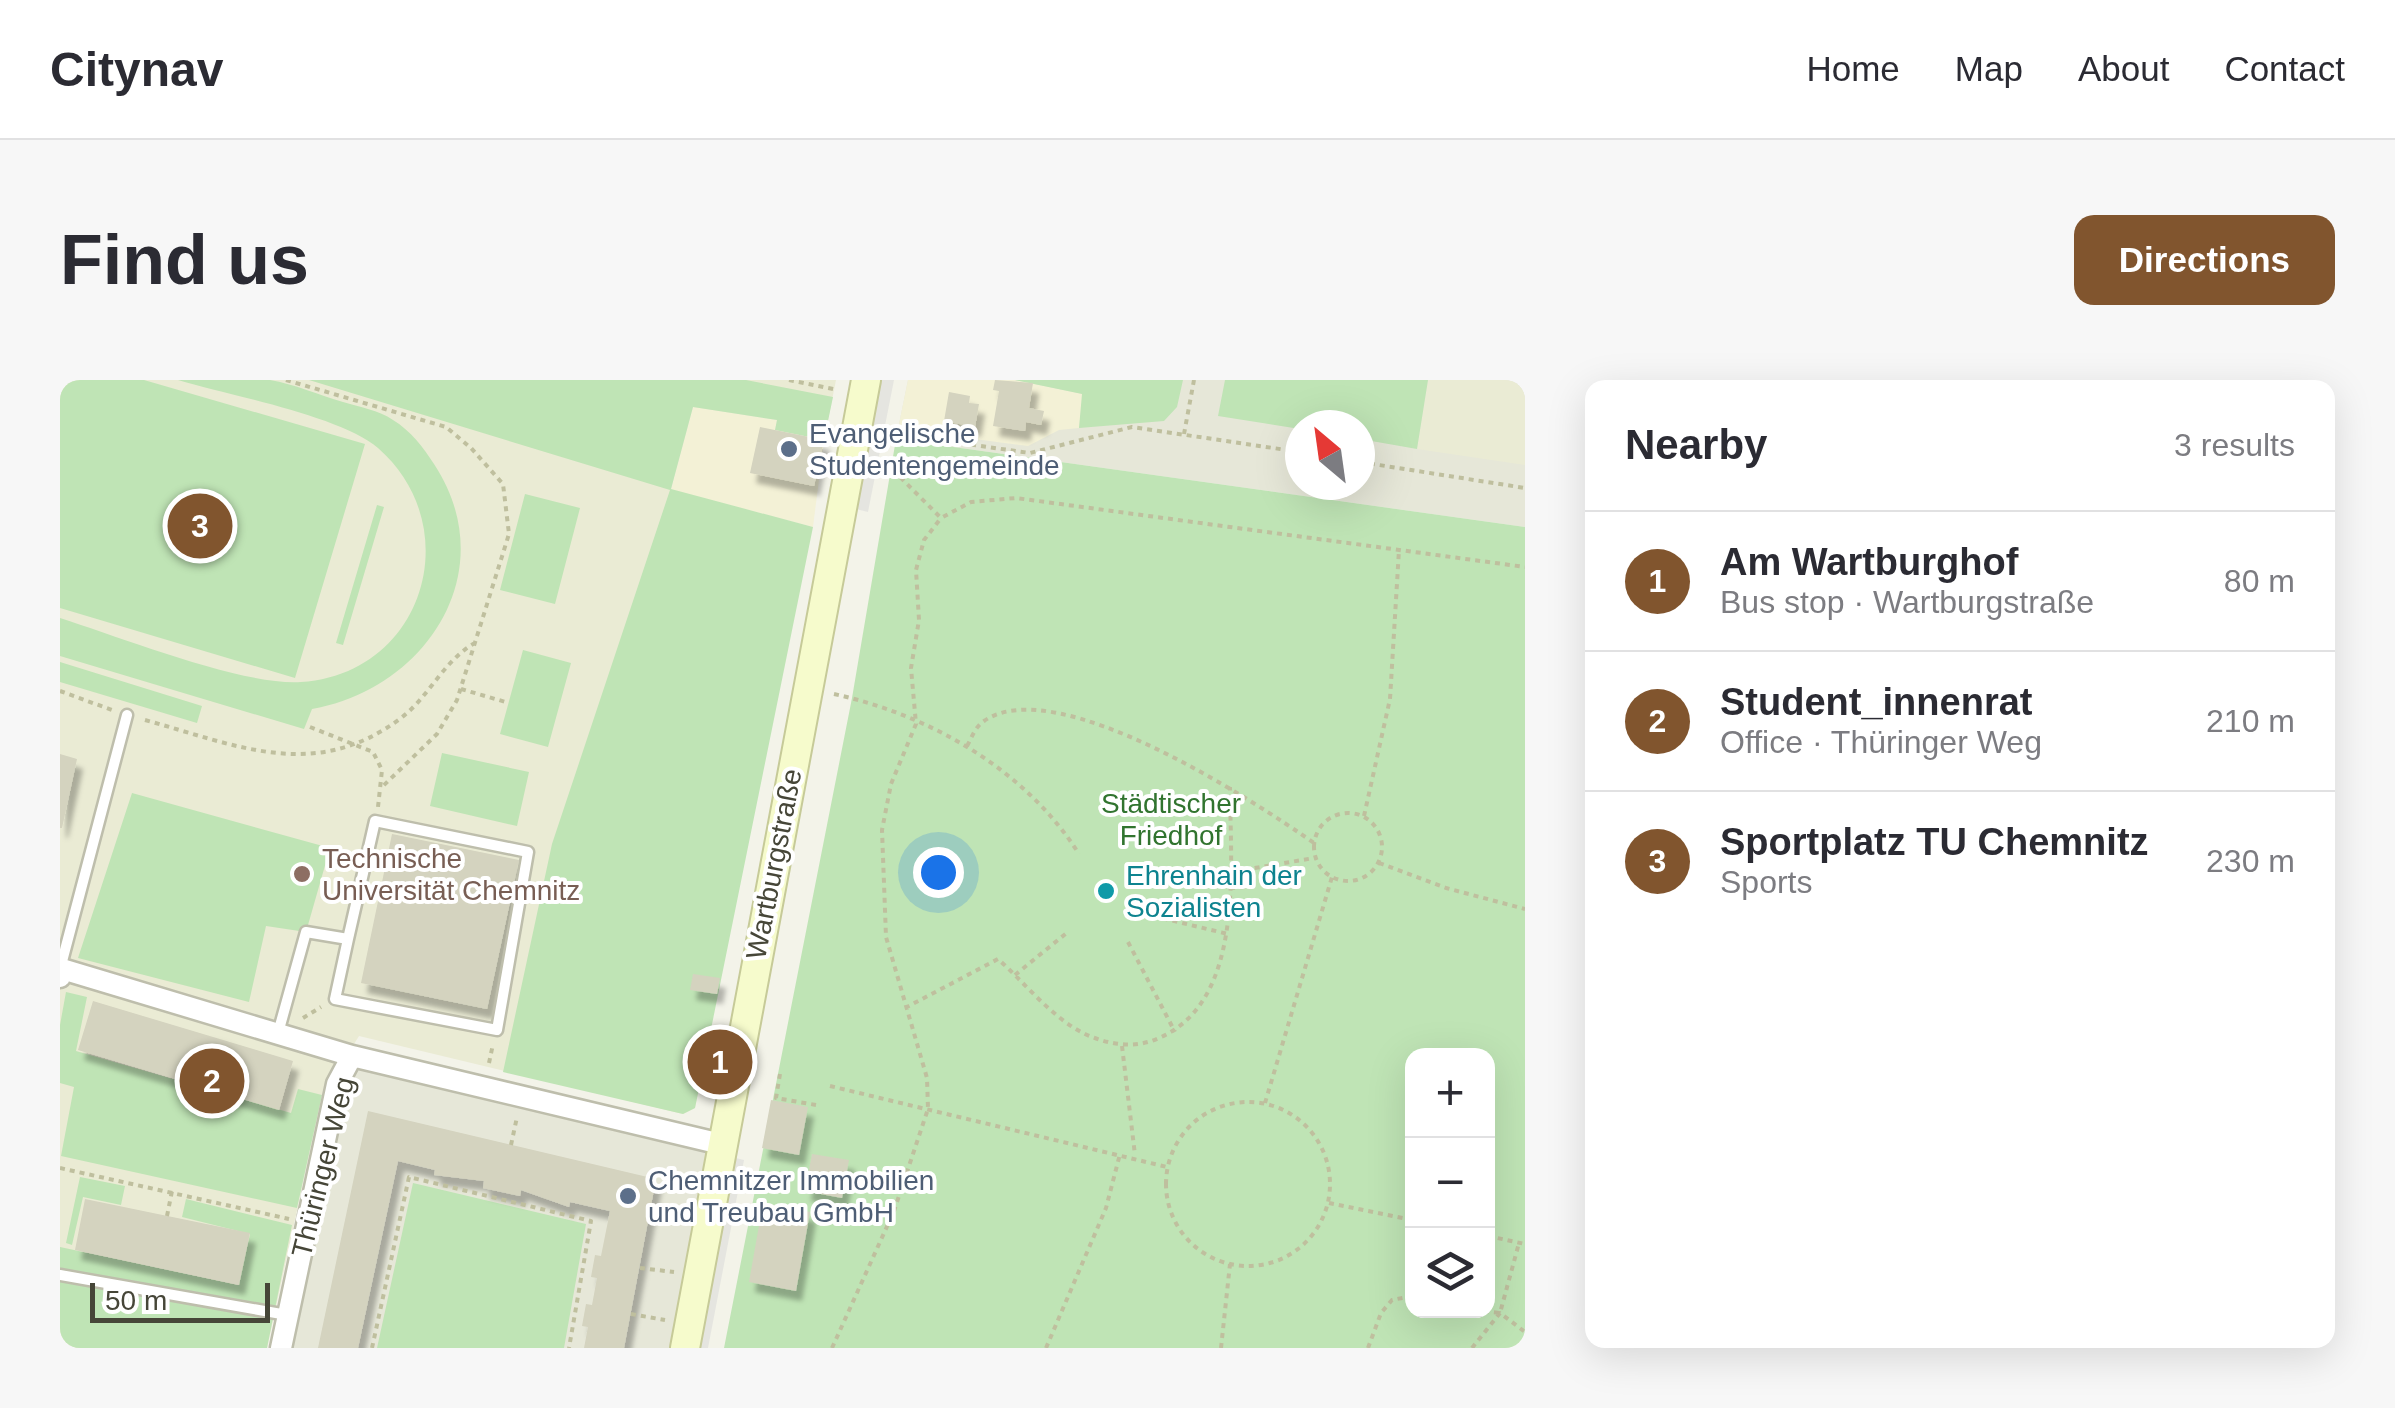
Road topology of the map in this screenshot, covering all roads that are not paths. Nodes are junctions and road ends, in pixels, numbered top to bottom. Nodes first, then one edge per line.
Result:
1 (865, 387) edge
2 (127, 715) road end
3 (348, 939) junction
4 (60, 972) edge
5 (278, 1033) junction
6 (352, 1056) junction
7 (722, 1144) junction
8 (60, 1275) edge
9 (288, 1316) junction
10 (687, 1336) edge
11 (281, 1348) edge

1 - 7 main road, Wartburgstraße
2 - 4 lane
3 - 3 lane
3 - 5 lane
4 - 5 street, Thüringer Weg
5 - 6 street, Thüringer Weg
6 - 7 street
6 - 9 street, Thüringer Weg
7 - 10 main road, Wartburgstraße
8 - 9 lane
9 - 11 street, Thüringer Weg

